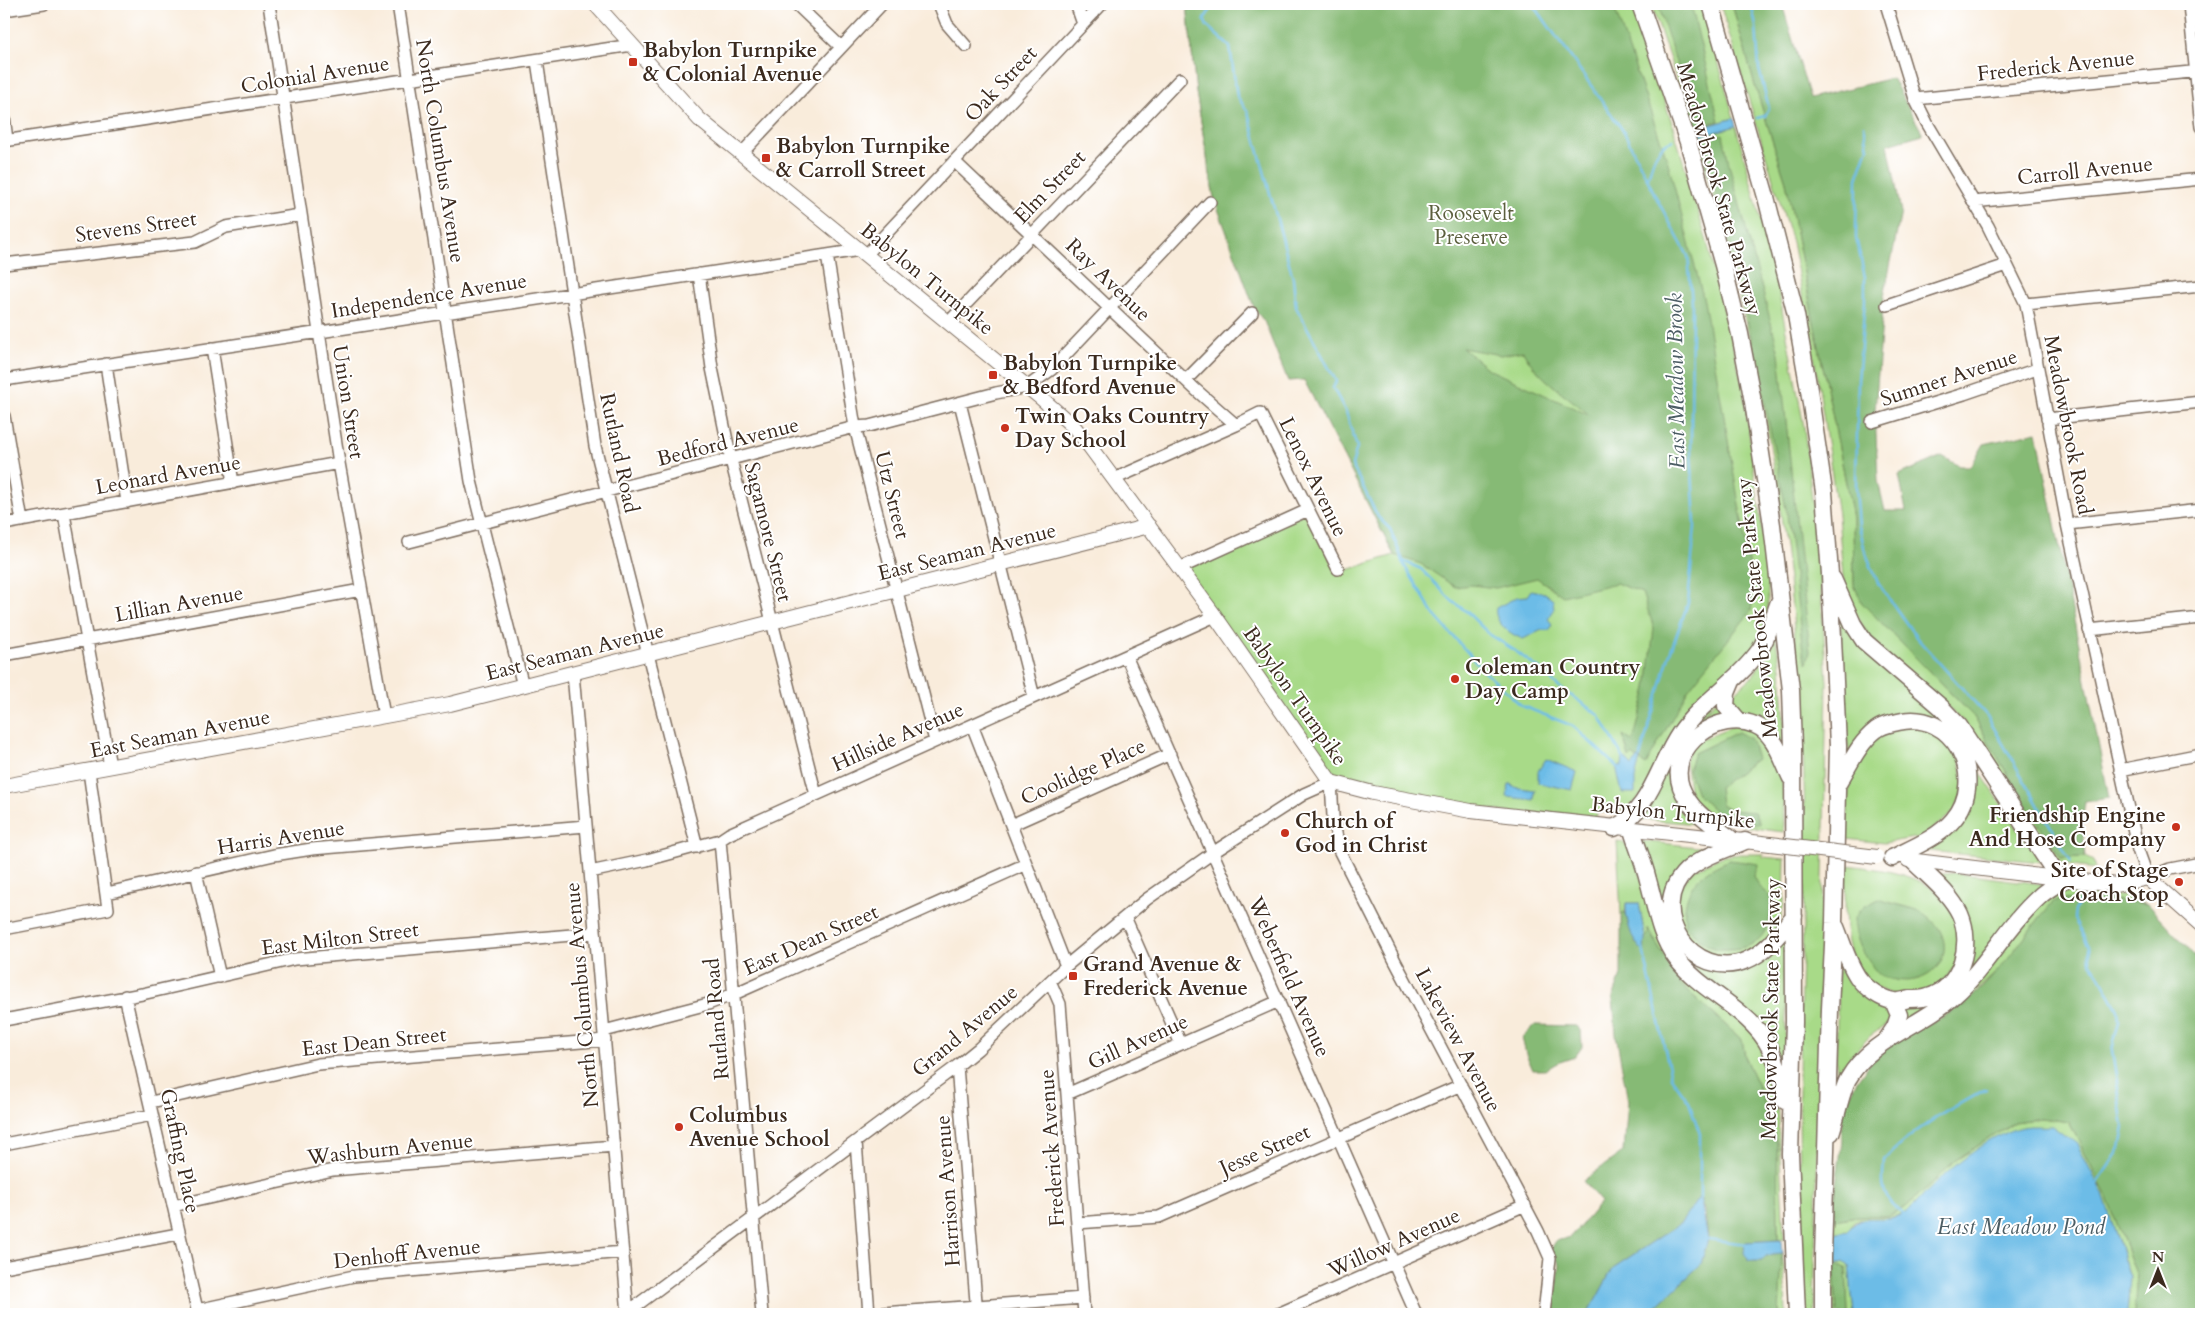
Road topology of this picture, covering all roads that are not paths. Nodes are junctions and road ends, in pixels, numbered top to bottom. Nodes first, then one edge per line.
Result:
1 (44, 4) edge
2 (269, 4) edge
3 (398, 4) edge
4 (595, 4) edge
5 (796, 4) edge
6 (882, 4) edge
7 (939, 4) edge
8 (1076, 4) edge
9 (1102, 4) edge
10 (1640, 4) edge
11 (1711, 4) edge
12 (1886, 4) edge
13 (2189, 4) edge
14 (4, 10) edge
15 (1082, 24) junction
16 (632, 46) junction
17 (966, 46) dead end
18 (841, 47) junction
19 (537, 61) junction
20 (2198, 71) edge
21 (1180, 79) dead end
22 (410, 80) junction
23 (283, 99) junction
24 (1915, 99) junction
25 (4, 116) edge
26 (2201, 127) edge
27 (6, 141) edge
28 (741, 154) junction
29 (954, 161) junction
30 (2201, 179) edge
31 (1210, 202) dead end
32 (1973, 202) junction
33 (300, 215) junction
34 (1032, 234) junction
35 (863, 252) junction
36 (828, 255) junction
37 (4, 264) edge
38 (2007, 265) junction
39 (699, 274) junction
40 (2201, 286) edge
41 (572, 294) junction
42 (2026, 304) junction
43 (1888, 305) dead end
44 (1110, 308) junction
45 (445, 313) junction
46 (1252, 313) dead end
47 (948, 323) junction
48 (318, 332) junction
49 (212, 348) junction
50 (106, 364) junction
51 (2037, 369) junction
52 (4, 380) edge
53 (1186, 380) junction
54 (1027, 387) junction
55 (2201, 402) edge
56 (960, 403) junction
57 (4, 416) edge
58 (2047, 420) junction
59 (1872, 422) dead end
60 (1236, 425) junction
61 (855, 427) junction
62 (731, 460) junction
63 (339, 463) junction
64 (1114, 479) junction
65 (232, 483) junction
66 (607, 492) junction
67 (127, 502) junction
68 (1308, 510) junction
69 (2201, 510) edge
70 (64, 514) junction
71 (22, 521) junction
72 (4, 524) edge
73 (482, 524) junction
74 (2068, 524) junction
75 (1149, 526) junction
76 (409, 542) dead end
77 (1001, 564) junction
78 (1180, 568) junction
79 (1338, 569) dead end
80 (1830, 574) junction
81 (361, 590) junction
82 (897, 591) junction
83 (1780, 599) junction
84 (1215, 616) junction
85 (2201, 618) edge
86 (772, 622) junction
87 (2089, 630) junction
88 (88, 640) junction
89 (648, 654) junction
90 (4, 655) edge
91 (1126, 656) junction
92 (573, 673) junction
93 (1732, 681) junction
94 (522, 686) junction
95 (1034, 697) junction
96 (384, 716) junction
97 (1738, 720) junction
98 (972, 725) junction
99 (935, 741) junction
100 (1170, 754) junction
101 (2201, 754) edge
102 (110, 766) junction
103 (2120, 770) junction
104 (89, 771) junction
105 (1331, 782) junction
106 (1793, 784) junction
107 (1838, 784) junction
108 (4, 786) edge
109 (816, 795) junction
110 (1011, 825) junction
111 (586, 826) junction
112 (1614, 828) junction
113 (1632, 830) junction
114 (720, 840) junction
115 (1738, 840) junction
116 (697, 847) junction
117 (1214, 852) junction
118 (1885, 857) junction
119 (1912, 860) junction
120 (2201, 863) edge
121 (1026, 864) junction
122 (196, 872) junction
123 (590, 872) junction
124 (2063, 878) junction
125 (2148, 878) junction
126 (107, 893) junction
127 (1794, 916) junction
128 (1125, 917) junction
129 (1834, 923) junction
130 (2201, 925) edge
131 (4, 929) edge
132 (595, 933) junction
133 (1066, 966) junction
134 (220, 976) junction
135 (1050, 981) junction
136 (734, 994) junction
137 (125, 996) junction
138 (1279, 1000) junction
139 (1893, 1001) junction
140 (4, 1020) edge
141 (604, 1035) junction
142 (1887, 1039) junction
143 (1181, 1044) junction
144 (957, 1066) junction
145 (1461, 1085) junction
146 (1067, 1094) junction
147 (151, 1102) junction
148 (152, 1115) junction
149 (1339, 1138) junction
150 (1790, 1138) junction
151 (856, 1142) junction
152 (4, 1144) edge
153 (614, 1146) junction
154 (1826, 1148) junction
155 (172, 1206) junction
156 (1524, 1206) junction
157 (754, 1218) junction
158 (1077, 1223) junction
159 (178, 1234) junction
160 (623, 1252) junction
161 (1394, 1264) junction
162 (4, 1268) edge
163 (1082, 1298) junction
164 (976, 1310) edge
165 (198, 1312) edge
166 (627, 1314) edge
167 (762, 1314) edge
168 (870, 1314) edge
169 (1084, 1314) edge
170 (1278, 1314) edge
171 (1416, 1314) edge
172 (1544, 1314) edge
173 (1797, 1314) edge
174 (1823, 1314) edge

1 - 14 street
2 - 23 street, Union Street
3 - 22 street, North Columbus Avenue
4 - 16 main road, Babylon Turnpike
5 - 18 street
6 - 18 street
7 - 17 street
8 - 15 street
9 - 15 street, Oak Street
10 - 83 highway, Meadowbrook State Parkway
11 - 80 highway, Meadowbrook State Parkway
12 - 24 street, Meadowbrook Road
13 - 20 street
15 - 29 street, Oak Street
16 - 19 street, Colonial Avenue
16 - 28 main road, Babylon Turnpike
18 - 28 street
19 - 22 street, Colonial Avenue
19 - 41 street, Rutland Road
20 - 24 street, Frederick Avenue
20 - 26 street
21 - 34 street, Elm Street
22 - 23 street, Colonial Avenue
22 - 45 street, North Columbus Avenue
23 - 27 street, Colonial Avenue
23 - 33 street, Union Street
24 - 32 street, Meadowbrook Road
25 - 27 street
28 - 35 main road, Babylon Turnpike
29 - 34 street, Ray Avenue
29 - 35 street, Oak Street
30 - 32 street, Carroll Avenue
31 - 44 street
32 - 38 street, Meadowbrook Road
33 - 37 street, Stevens Street
33 - 48 street, Union Street
34 - 44 street, Ray Avenue
34 - 47 street, Elm Street
35 - 36 street, Independence Avenue
35 - 47 main road, Babylon Turnpike
36 - 39 street, Independence Avenue
36 - 61 street, Utz Street
38 - 42 street, Meadowbrook Road
38 - 43 street
39 - 41 street, Independence Avenue
39 - 62 street, Sagamore Street
40 - 42 street
41 - 45 street, Independence Avenue
41 - 66 street, Rutland Road
42 - 51 street, Meadowbrook Road
44 - 53 street, Ray Avenue
44 - 54 street
45 - 48 street, Independence Avenue
45 - 73 street, North Columbus Avenue
46 - 53 street
47 - 54 main road, Babylon Turnpike
48 - 49 street, Independence Avenue
48 - 63 street, Union Street
49 - 50 street, Independence Avenue
49 - 65 street
50 - 52 street, Independence Avenue
50 - 67 street
51 - 58 street, Meadowbrook Road
51 - 59 street, Sumner Avenue
53 - 60 street, Ray Avenue
54 - 56 street, Bedford Avenue
54 - 64 main road, Babylon Turnpike
55 - 58 street
56 - 61 street, Bedford Avenue
56 - 77 street
57 - 71 street
58 - 74 street, Meadowbrook Road
60 - 64 street
60 - 68 street, Lenox Avenue
61 - 62 street, Bedford Avenue
61 - 82 street, Utz Street
62 - 66 street, Bedford Avenue
62 - 86 street, Sagamore Street
63 - 65 street, Leonard Avenue
63 - 81 street, Union Street
64 - 75 main road, Babylon Turnpike
65 - 67 street, Leonard Avenue
66 - 73 street, Bedford Avenue
66 - 89 street, Rutland Road
67 - 70 street, Leonard Avenue
68 - 78 street
68 - 79 street, Lenox Avenue
69 - 74 street
70 - 71 street, Leonard Avenue
70 - 88 street
71 - 72 street, Leonard Avenue
73 - 76 street, Bedford Avenue
73 - 94 street, North Columbus Avenue
74 - 87 street, Meadowbrook Road
75 - 77 main road, East Seaman Avenue
75 - 78 main road, Babylon Turnpike
77 - 82 main road, East Seaman Avenue
77 - 95 street
78 - 84 main road, Babylon Turnpike
80 - 107 highway, Meadowbrook State Parkway
80 - 124 highway
81 - 88 street, Lillian Avenue
81 - 96 street, Union Street
82 - 86 main road, East Seaman Avenue
82 - 99 street, Utz Street
83 - 93 highway
83 - 106 highway, Meadowbrook State Parkway
84 - 91 street, Hillside Avenue
84 - 105 main road, Babylon Turnpike
85 - 87 street
86 - 89 main road, East Seaman Avenue
86 - 109 street, Sagamore Street
87 - 103 street, Meadowbrook Road
88 - 90 street, Lillian Avenue
88 - 102 street
89 - 92 main road, East Seaman Avenue
89 - 116 street, Rutland Road
91 - 95 street, Hillside Avenue
91 - 100 street, Weberfield Avenue
92 - 94 main road, East Seaman Avenue
92 - 111 street, North Columbus Avenue
93 - 97 highway
93 - 112 highway
94 - 96 main road, East Seaman Avenue
95 - 98 street, Hillside Avenue
96 - 102 main road, East Seaman Avenue
97 - 106 highway
97 - 115 highway
98 - 99 street, Hillside Avenue
98 - 110 street
99 - 109 street, Hillside Avenue
100 - 110 street, Coolidge Place
100 - 117 street, Weberfield Avenue
101 - 103 street
102 - 104 main road, East Seaman Avenue
103 - 125 street, Meadowbrook Road
104 - 108 main road, East Seaman Avenue
104 - 126 street
105 - 112 main road, Babylon Turnpike
105 - 117 street, Grand Avenue
105 - 145 street, Lakeview Avenue
106 - 127 highway, Meadowbrook State Parkway
107 - 118 highway
107 - 129 highway, Meadowbrook State Parkway
109 - 114 street, Hillside Avenue
110 - 121 street
111 - 122 street, Harris Avenue
111 - 123 street, North Columbus Avenue
112 - 113 main road, Babylon Turnpike
113 - 115 main road, Babylon Turnpike
113 - 150 highway
114 - 116 street, Hillside Avenue
114 - 136 street, Rutland Road
115 - 118 main road, Babylon Turnpike, bridge
115 - 127 highway
116 - 123 street, Hillside Avenue
117 - 128 street, Grand Avenue
117 - 138 street, Weberfield Avenue
118 - 119 main road, Babylon Turnpike
119 - 124 main road, Babylon Turnpike
119 - 139 highway
120 - 125 street
121 - 133 street
121 - 136 street, East Dean Street
122 - 126 street, Harris Avenue
122 - 134 street
123 - 132 street, North Columbus Avenue
124 - 125 main road, Babylon Turnpike
124 - 142 highway
125 - 130 main road
126 - 131 street
127 - 150 highway, Meadowbrook State Parkway
128 - 133 street, Grand Avenue
128 - 143 street
129 - 139 highway
129 - 154 highway, Meadowbrook State Parkway
132 - 134 street, East Milton Street
132 - 141 street, North Columbus Avenue
133 - 135 street, Grand Avenue
134 - 137 street, East Milton Street
135 - 144 street, Grand Avenue
135 - 146 street, Frederick Avenue
136 - 141 street, East Dean Street
136 - 157 street, Rutland Road
137 - 140 street, East Milton Street
137 - 147 street, Graffing Place
138 - 143 street, Gill Avenue
138 - 149 street, Weberfield Avenue
139 - 142 highway
141 - 147 street, East Dean Street
141 - 153 street, North Columbus Avenue
142 - 154 highway
143 - 146 street, Gill Avenue
144 - 151 street, Grand Avenue
144 - 164 street, Harrison Avenue
145 - 149 street, Jesse Street
145 - 156 street, Lakeview Avenue
146 - 158 street, Frederick Avenue
147 - 148 street, Graffing Place
148 - 152 street
148 - 155 street, Graffing Place
149 - 158 street, Jesse Street
149 - 161 street, Weberfield Avenue
150 - 173 highway, Meadowbrook State Parkway
151 - 157 street, Grand Avenue
151 - 168 street
153 - 155 street, Washburn Avenue
153 - 160 street, North Columbus Avenue
154 - 174 highway, Meadowbrook State Parkway
155 - 159 street, Graffing Place
156 - 161 street, Willow Avenue
156 - 172 street, Lakeview Avenue
157 - 166 street, Grand Avenue
157 - 167 street, Rutland Road
158 - 163 street, Frederick Avenue
159 - 162 street
159 - 165 street, Graffing Place
160 - 165 street, Denhoff Avenue
160 - 166 street, North Columbus Avenue
161 - 170 street, Willow Avenue
161 - 171 street, Weberfield Avenue
163 - 164 street
163 - 169 street, Frederick Avenue
164 - 168 street

